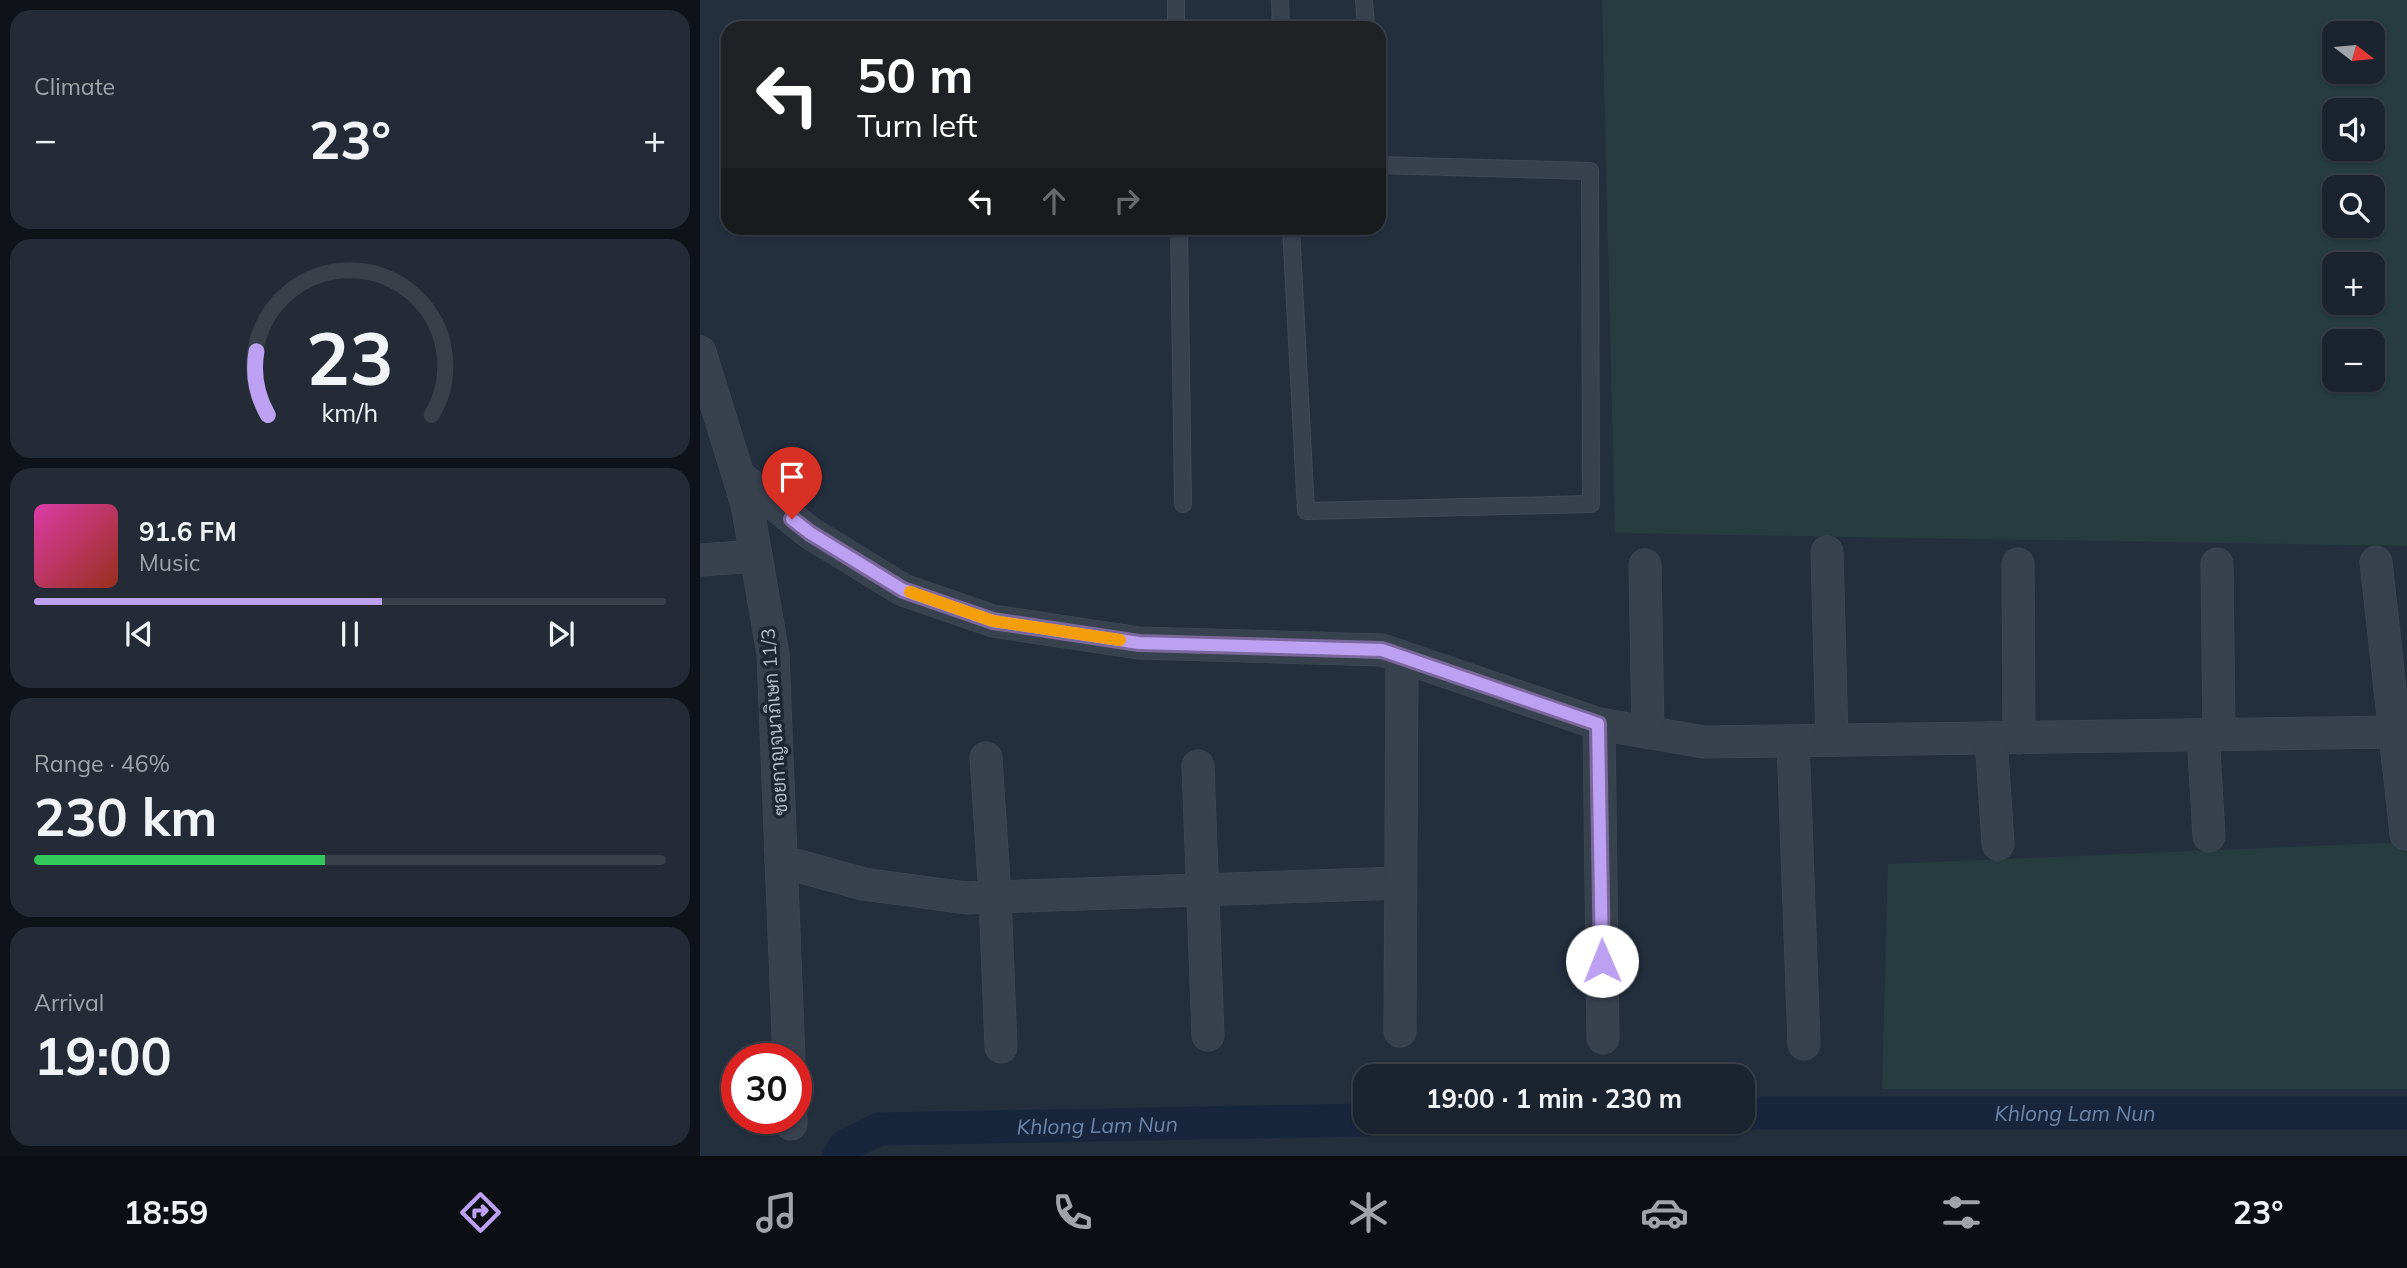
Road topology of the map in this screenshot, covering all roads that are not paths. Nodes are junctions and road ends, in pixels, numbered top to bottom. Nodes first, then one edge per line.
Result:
1 (1176, 0) edge
2 (1279, 0) edge
3 (1364, 0) edge
4 (1176, 21) edge
5 (1280, 21) edge
6 (1366, 21) edge
7 (1386, 165) edge
8 (1179, 235) edge
9 (1292, 235) edge
10 (700, 352) edge
11 (739, 476) junction
12 (1183, 504) dead end
13 (1827, 552) dead end
14 (756, 556) junction
15 (700, 560) edge
16 (2376, 562) dead end
17 (2018, 564) dead end
18 (2217, 564) dead end
19 (1645, 565) dead end
20 (1402, 657) junction
21 (1598, 724) junction
22 (1648, 732) junction
23 (2395, 732) junction
24 (2211, 735) junction
25 (2005, 738) junction
26 (1832, 740) junction
27 (1793, 741) junction
28 (986, 758) dead end
29 (1198, 766) dead end
30 (2406, 834) edge
31 (2208, 836) dead end
32 (1998, 844) dead end
33 (781, 861) junction
34 (1400, 883) junction
35 (1203, 890) junction
36 (995, 897) junction
37 (1400, 1031) dead end
38 (1208, 1035) dead end
39 (1603, 1038) dead end
40 (788, 1043) edge
41 (1804, 1044) dead end
42 (1001, 1047) dead end

1 - 4 lane
2 - 5 lane
3 - 6 lane
7 - 9 lane
8 - 12 lane
10 - 11 street, ซอยกาญจนาภิเษก 11/3
11 - 14 street, ซอยกาญจนาภิเษก 11/3
11 - 20 street
13 - 26 street
14 - 15 street
14 - 33 street, ซอยกาญจนาภิเษก 11/3
16 - 23 street
17 - 25 street
18 - 24 street
19 - 22 street
20 - 21 street
20 - 34 street
21 - 22 street
21 - 39 street
22 - 27 street
23 - 24 street
23 - 30 street
24 - 25 street
24 - 31 street
25 - 26 street
25 - 32 street
26 - 27 street
27 - 41 street
28 - 36 street
29 - 35 street
33 - 36 street
33 - 40 street, ซอยกาญจนาภิเษก 11/3
34 - 35 street
34 - 37 street
35 - 36 street
35 - 38 street
36 - 42 street

